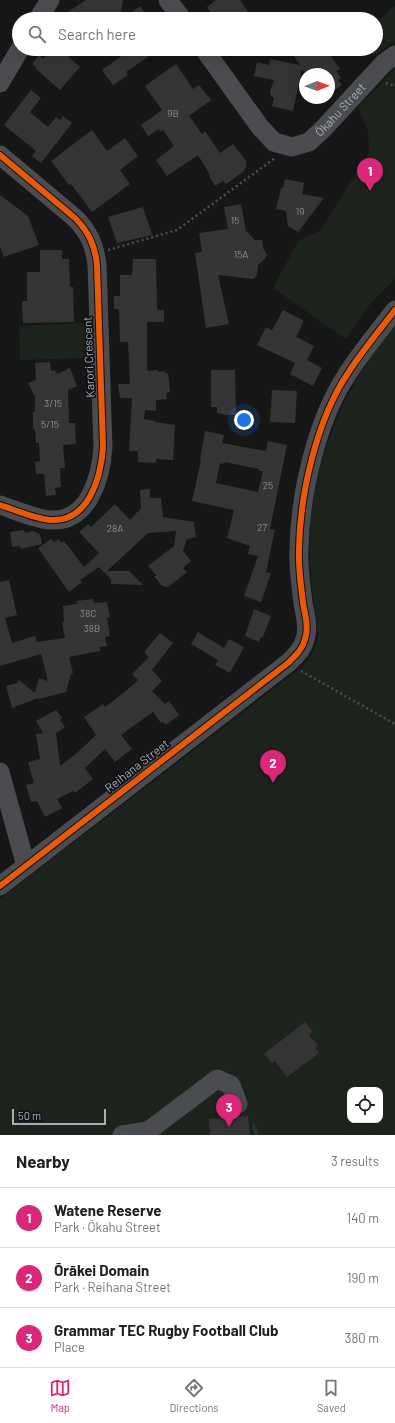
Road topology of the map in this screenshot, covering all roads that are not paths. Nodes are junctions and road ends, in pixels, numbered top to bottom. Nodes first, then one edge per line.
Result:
1 (50, 0) edge
2 (168, 0) edge
3 (42, 12) edge
4 (177, 12) edge
5 (395, 55) edge
6 (16, 56) edge
7 (209, 56) edge
8 (0, 82) edge
9 (0, 155) edge
10 (395, 310) edge
11 (0, 505) edge
12 (0, 772) edge
13 (26, 866) junction
14 (0, 886) edge
15 (238, 1104) dead end
16 (122, 1135) edge

1 - 3 street
2 - 4 street
5 - 7 street, Ōkahu Street
6 - 8 street
9 - 11 street, Karori Crescent
10 - 13 street, Reihana Street
12 - 13 street
13 - 14 street, Reihana Street
15 - 16 street

